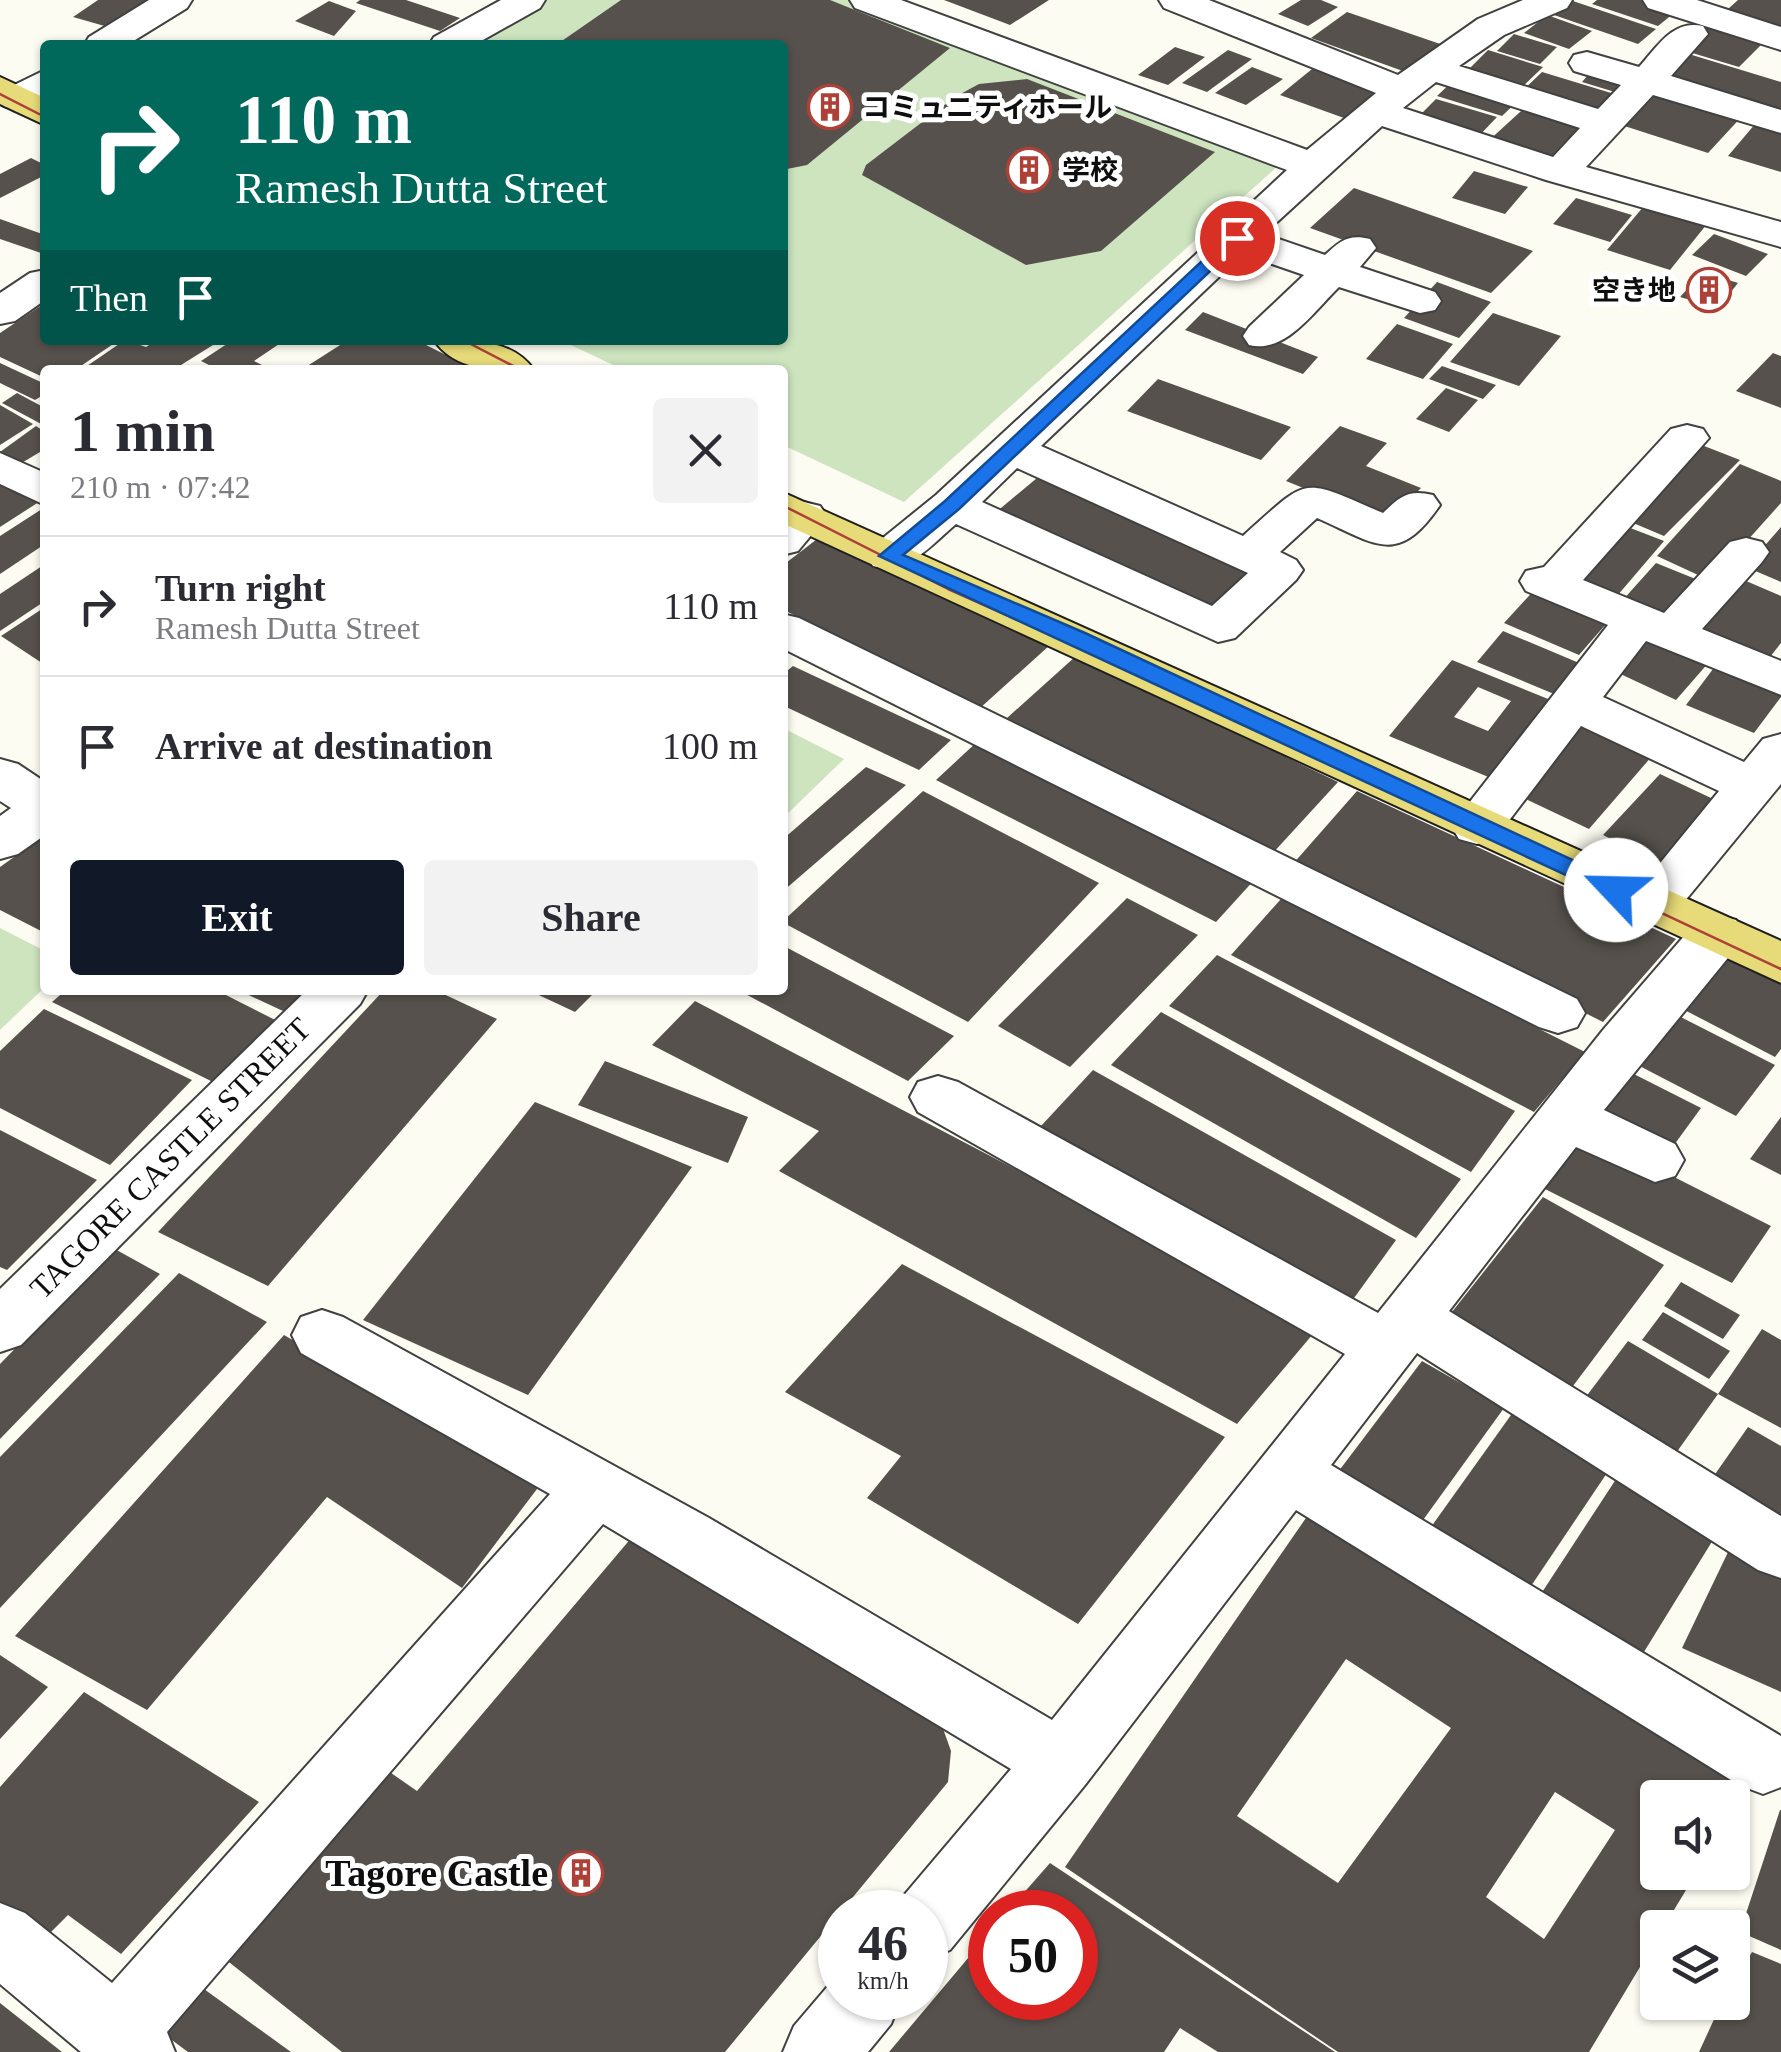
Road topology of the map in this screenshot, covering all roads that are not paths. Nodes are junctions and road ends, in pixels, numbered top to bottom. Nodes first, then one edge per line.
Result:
1 (174, 0) edge
2 (527, 0) edge
3 (868, 0) edge
4 (1178, 0) edge
5 (1554, 0) edge
6 (1674, 19) edge
7 (1781, 39) edge
8 (110, 40) edge
9 (456, 40) edge
10 (1587, 63) dead end
11 (1645, 81) junction
12 (1403, 90) junction
13 (1604, 122) junction
14 (1781, 122) edge
15 (1313, 166) junction
16 (1560, 172) junction
17 (1781, 236) edge
18 (1237, 238) junction
19 (1346, 258) junction
20 (40, 285) edge
21 (1420, 301) dead end
22 (0, 312) edge
23 (1264, 336) dead end
24 (465, 345) edge
25 (503, 365) edge
26 (1687, 438) dead end
27 (1012, 449) junction
28 (0, 466) edge
29 (40, 488) edge
30 (952, 505) junction
31 (1417, 505) dead end
32 (790, 521) edge
33 (1746, 552) dead end
34 (889, 556) junction
35 (1249, 556) junction
36 (1654, 627) junction
37 (788, 632) edge
38 (1776, 669) edge
39 (1573, 702) junction
40 (1773, 762) edge
41 (0, 776) edge
42 (40, 804) edge
43 (40, 812) edge
44 (1477, 826) junction
45 (0, 841) edge
46 (1651, 906) junction
47 (1717, 934) junction
48 (1781, 963) edge
49 (336, 995) edge
50 (1558, 1012) dead end
51 (938, 1096) dead end
52 (1567, 1117) junction
53 (1655, 1160) dead end
54 (0, 1327) edge
55 (1398, 1332) junction
56 (322, 1335) dead end
57 (1288, 1472) junction
58 (596, 1487) junction
59 (1781, 1550) edge
60 (1061, 1762) junction
61 (1764, 1762) dead end
62 (948, 1898) edge
63 (0, 1938) edge
64 (847, 2020) edge
65 (127, 2043) edge
66 (820, 2052) edge

1 - 8 street
2 - 9 street
3 - 15 street
4 - 12 street
5 - 12 street
6 - 7 street
6 - 11 street
10 - 11 street
11 - 13 street
11 - 14 street
12 - 13 street
12 - 15 street
12 - 16 street
13 - 16 street
15 - 18 street
16 - 17 street
18 - 19 street
18 - 27 street
19 - 21 street
19 - 23 street
20 - 22 street
24 - 25 main road
26 - 36 street
27 - 30 street
27 - 35 street
28 - 29 street
30 - 34 street
30 - 35 street
31 - 35 street
32 - 34 main road
33 - 36 street
34 - 44 main road
36 - 38 street
36 - 39 street
37 - 50 street
39 - 40 street
39 - 44 street
40 - 46 street
41 - 42 street
43 - 45 street
44 - 46 main road
46 - 47 main road
47 - 48 main road
47 - 52 street
49 - 54 street, TAGORE CASTLE STREET
51 - 55 street
52 - 53 street
52 - 55 street
55 - 57 street
55 - 59 street
56 - 58 street
57 - 60 street
57 - 61 street
58 - 60 street
58 - 65 street
60 - 62 street
63 - 65 street
64 - 66 street

